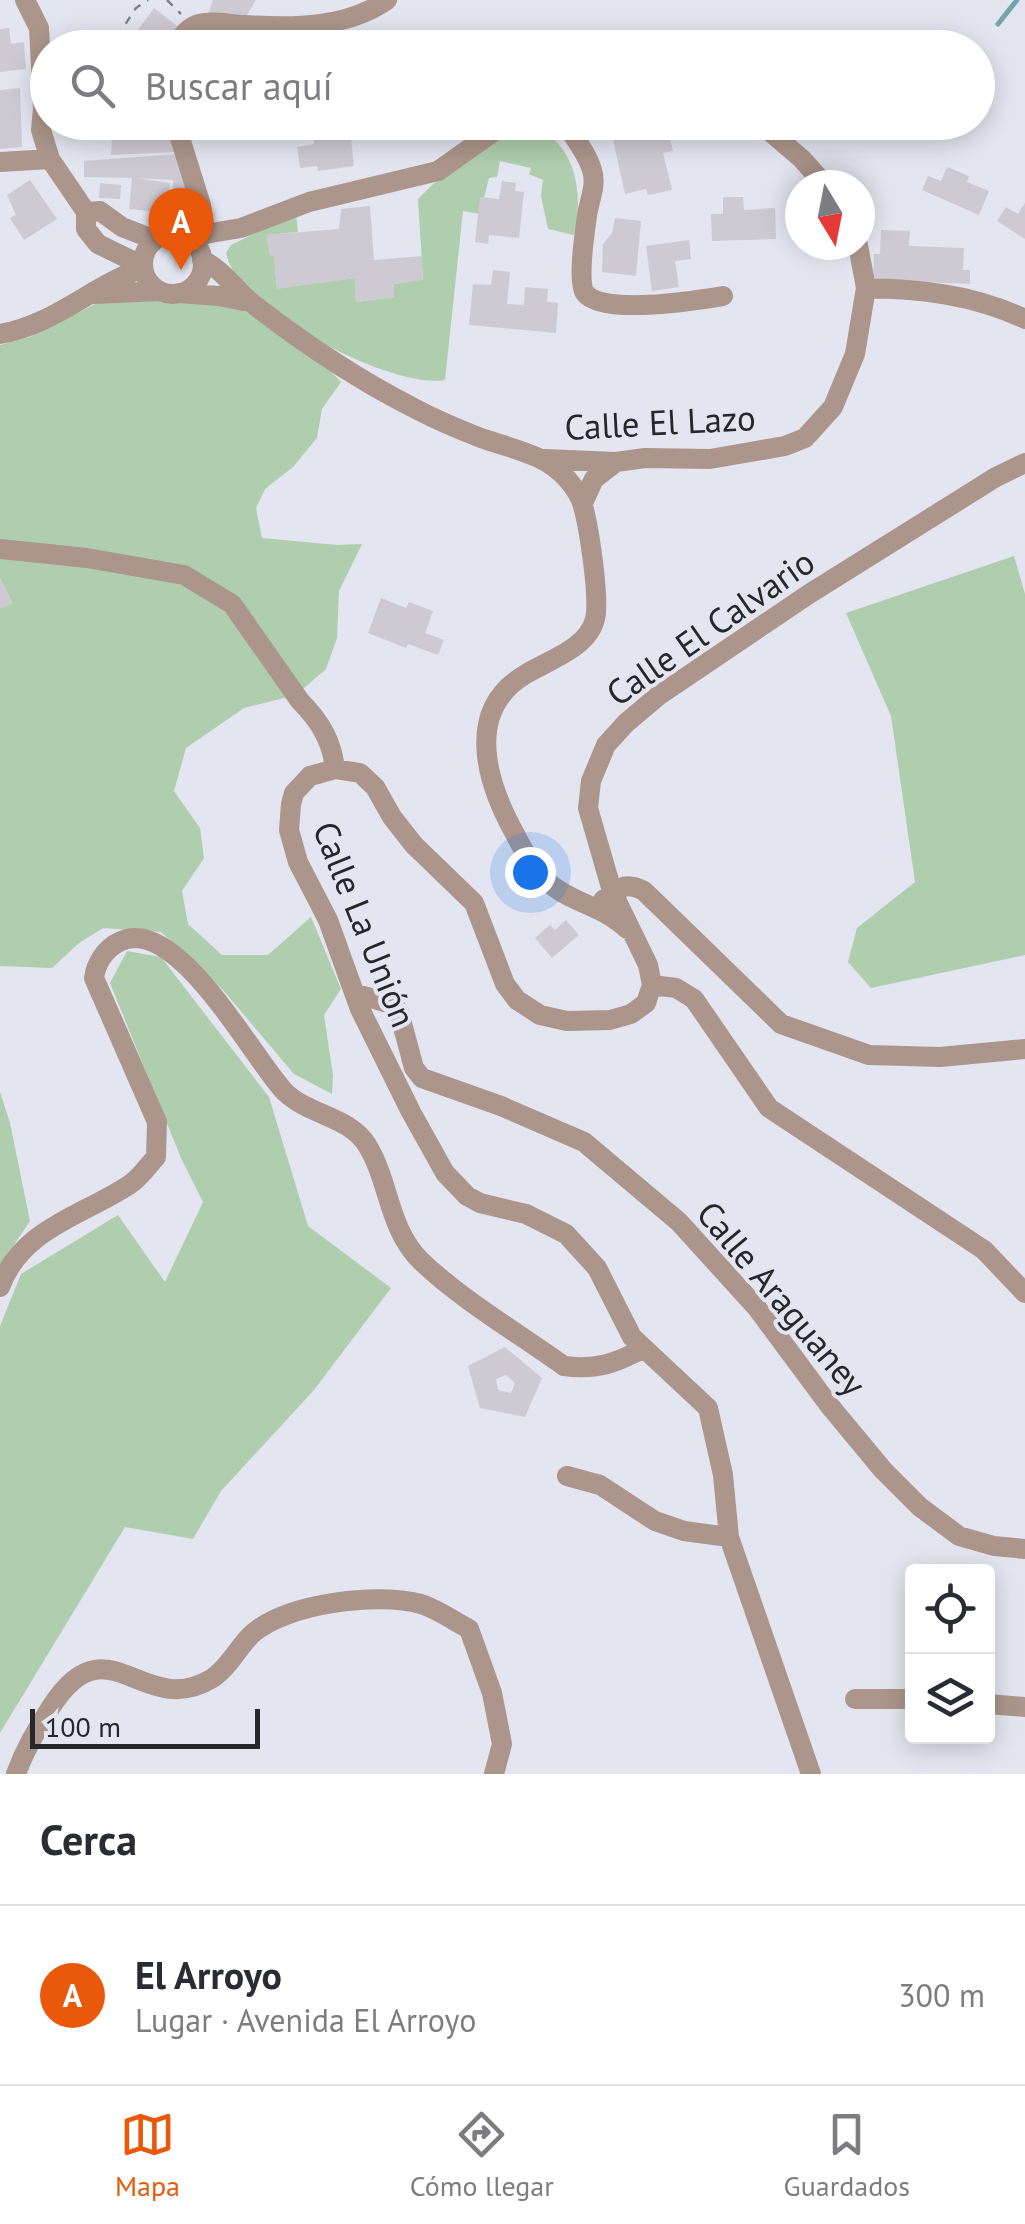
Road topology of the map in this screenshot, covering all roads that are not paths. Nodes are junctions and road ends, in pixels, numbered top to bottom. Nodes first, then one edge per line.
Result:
1 (24, 0) edge
2 (387, 0) edge
3 (39, 30) edge
4 (189, 30) edge
5 (44, 140) edge
6 (181, 140) edge
7 (482, 140) edge
8 (575, 140) edge
9 (779, 140) edge
10 (50, 160) junction
11 (0, 162) edge
12 (811, 170) edge
13 (86, 212) junction
14 (155, 240) junction
15 (201, 249) junction
16 (861, 260) edge
17 (143, 267) junction
18 (866, 288) junction
19 (170, 292) junction
20 (93, 294) junction
21 (724, 296) dead end
22 (251, 302) junction
23 (1025, 319) edge
24 (0, 334) edge
25 (545, 459) junction
26 (616, 462) junction
27 (1025, 463) edge
28 (583, 503) junction
29 (0, 550) edge
30 (335, 770) junction
31 (612, 891) junction
32 (589, 902) junction
33 (632, 934) junction
34 (652, 986) junction
35 (354, 993) junction
36 (1025, 1049) edge
37 (0, 1287) edge
38 (1025, 1293) edge
39 (644, 1348) junction
40 (568, 1476) dead end
41 (729, 1537) junction
42 (1025, 1548) edge
43 (854, 1699) dead end
44 (905, 1699) edge
45 (995, 1705) edge
46 (1025, 1707) edge
47 (16, 1774) edge
48 (494, 1774) edge
49 (811, 1774) edge

1 - 3 street
2 - 4 street
5 - 10 street
6 - 15 street
7 - 15 street
8 - 21 street
9 - 12 street
10 - 11 street
10 - 13 street
13 - 14 street
13 - 17 street
14 - 15 street
14 - 17 street
15 - 19 street
15 - 22 street
16 - 18 street, Calle El Lazo
17 - 19 street
17 - 20 street
18 - 23 street
18 - 26 street, Calle El Lazo
19 - 20 street
19 - 22 street
20 - 24 street
22 - 25 street
25 - 26 street, Calle El Lazo
25 - 28 street
26 - 28 street
27 - 31 street, Calle El Calvario
28 - 32 street
29 - 30 street
30 - 34 street, Calle La Unión
30 - 35 street, Calle La Unión
31 - 32 street
31 - 33 street, Calle El Calvario
31 - 36 street
32 - 33 street
33 - 34 street
34 - 38 street
35 - 39 street, Calle La Unión
35 - 42 street, Calle Araguaney
37 - 39 street
39 - 41 street, Calle La Unión
40 - 41 street
41 - 49 street, Calle La Unión
43 - 44 street
45 - 46 street
47 - 48 street

